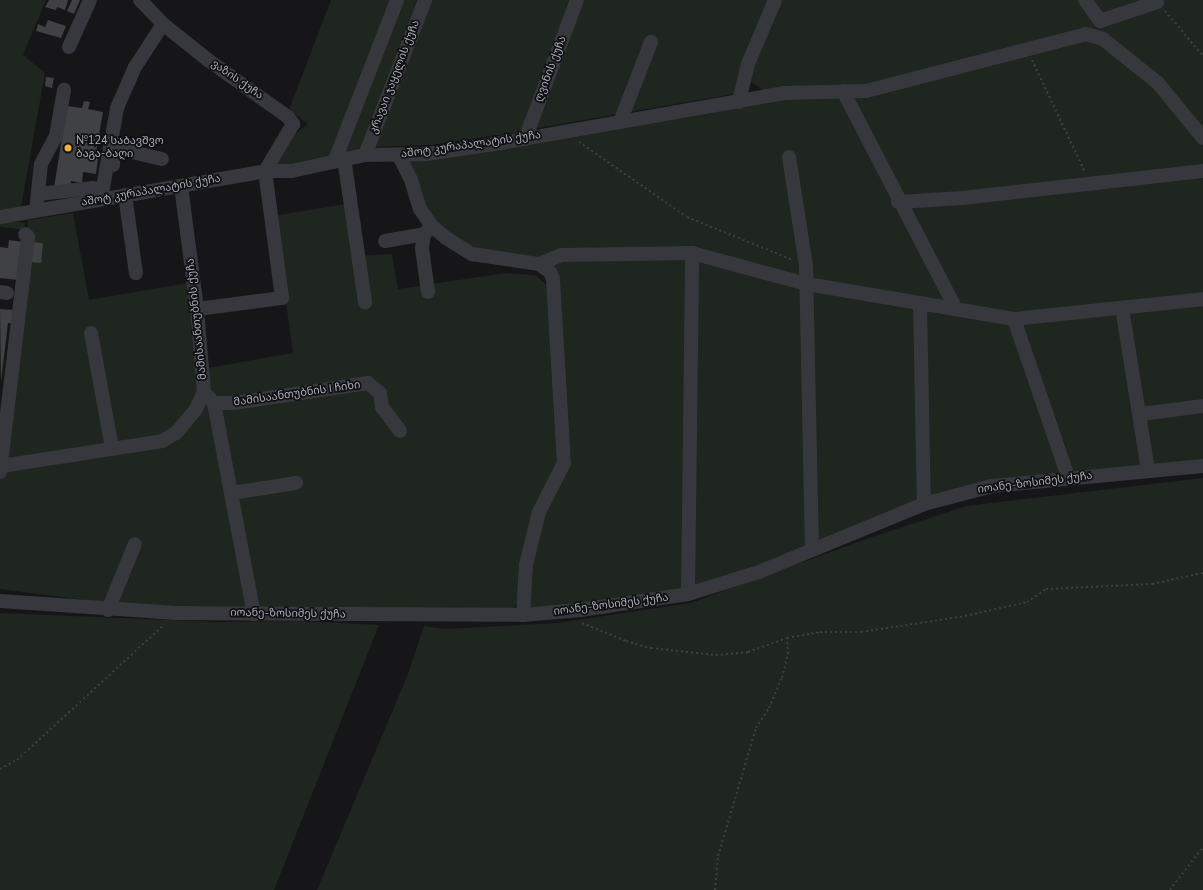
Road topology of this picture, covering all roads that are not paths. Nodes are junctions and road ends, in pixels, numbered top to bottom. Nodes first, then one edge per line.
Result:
1 (90, 0) edge
2 (140, 0) edge
3 (398, 0) edge
4 (425, 0) edge
5 (577, 0) edge
6 (775, 0) edge
7 (1085, 0) edge
8 (1157, 1) edge
9 (1100, 21) junction
10 (163, 24) junction
11 (1092, 36) junction
12 (651, 42) dead end
13 (69, 47) dead end
14 (64, 90) dead end
15 (843, 91) junction
16 (740, 102) junction
17 (620, 122) junction
18 (1203, 138) edge
19 (525, 139) junction
20 (365, 155) junction
21 (399, 156) junction
22 (789, 157) dead end
23 (162, 159) dead end
24 (339, 159) junction
25 (1203, 170) edge
26 (265, 171) junction
27 (181, 186) junction
28 (38, 194) junction
29 (102, 195) junction
30 (125, 195) junction
31 (898, 202) junction
32 (36, 210) junction
33 (0, 217) edge
34 (428, 230) junction
35 (25, 234) dead end
36 (385, 241) dead end
37 (692, 253) junction
38 (539, 264) junction
39 (136, 273) dead end
40 (807, 284) junction
41 (428, 292) dead end
42 (1203, 299) edge
43 (365, 302) dead end
44 (920, 303) junction
45 (1122, 308) junction
46 (197, 309) junction
47 (956, 309) junction
48 (1014, 319) junction
49 (91, 333) dead end
50 (204, 392) junction
51 (214, 403) junction
52 (1203, 406) edge
53 (1140, 414) junction
54 (400, 432) dead end
55 (112, 448) junction
56 (1203, 466) edge
57 (0, 469) edge
58 (1148, 470) junction
59 (1068, 478) junction
60 (296, 483) dead end
61 (232, 493) junction
62 (924, 504) junction
63 (134, 544) dead end
64 (812, 550) junction
65 (688, 594) junction
66 (0, 601) edge
67 (108, 610) junction
68 (254, 614) junction
69 (523, 615) junction

1 - 13 street
2 - 10 street, ვაზის ქუჩა
3 - 24 street
4 - 20 street, კრავაი ჯაყელის ქუჩა
5 - 19 street, ღვინის ქუჩა
6 - 16 street
7 - 9 street
8 - 9 street
9 - 11 street
10 - 26 street, ვაზის ქუჩა
10 - 29 street
11 - 15 street, აშოტ კურაპალატის ქუჩა
11 - 18 street
12 - 17 street
14 - 28 street
15 - 16 street, აშოტ კურაპალატის ქუჩა
15 - 31 street
16 - 17 street, აშოტ კურაპალატის ქუჩა
17 - 19 street, აშოტ კურაპალატის ქუჩა
19 - 21 street, აშოტ კურაპალატის ქუჩა
20 - 21 street, აშოტ კურაპალატის ქუჩა
20 - 24 street, აშოტ კურაპალატის ქუჩა
21 - 34 street
22 - 40 street
23 - 29 street
24 - 26 street, აშოტ კურაპალატის ქუჩა
24 - 43 street
25 - 31 street
26 - 27 street, აშოტ კურაპალატის ქუჩა
26 - 46 street
27 - 30 street, აშოტ კურაპალატის ქუჩა
27 - 46 street, მამისაანთუბნის ქუჩა
28 - 29 street
28 - 32 street
29 - 30 street, აშოტ კურაპალატის ქუჩა
29 - 32 street, აშოტ კურაპალატის ქუჩა
30 - 39 street
31 - 47 street
32 - 33 street, აშოტ კურაპალატის ქუჩა
34 - 36 street
34 - 38 street
34 - 41 street
35 - 57 street, მამისაანთუბნის ქუჩა
37 - 38 street
37 - 40 street
37 - 65 street
38 - 69 street
40 - 44 street
40 - 64 street
42 - 45 street
44 - 47 street
44 - 62 street
45 - 48 street
45 - 53 street
46 - 50 street, მამისაანთუბნის ქუჩა
47 - 48 street
48 - 59 street
49 - 55 street
50 - 51 street
50 - 55 street, მამისაანთუბნის ქუჩა
51 - 54 street, მამისაანთუბნის I ჩიხი
51 - 61 street
52 - 53 street
53 - 58 street
55 - 57 street, მამისაანთუბნის ქუჩა
56 - 58 street, იოანე-ზოსიმეს ქუჩა
58 - 59 street, იოანე-ზოსიმეს ქუჩა
59 - 62 street, იოანე-ზოსიმეს ქუჩა
60 - 61 street
61 - 68 street
62 - 64 street, იოანე-ზოსიმეს ქუჩა
63 - 67 street
64 - 65 street, იოანე-ზოსიმეს ქუჩა
65 - 69 street, იოანე-ზოსიმეს ქუჩა
66 - 67 street, იოანე-ზოსიმეს ქუჩა
67 - 68 street, იოანე-ზოსიმეს ქუჩა
68 - 69 street, იოანე-ზოსიმეს ქუჩა

